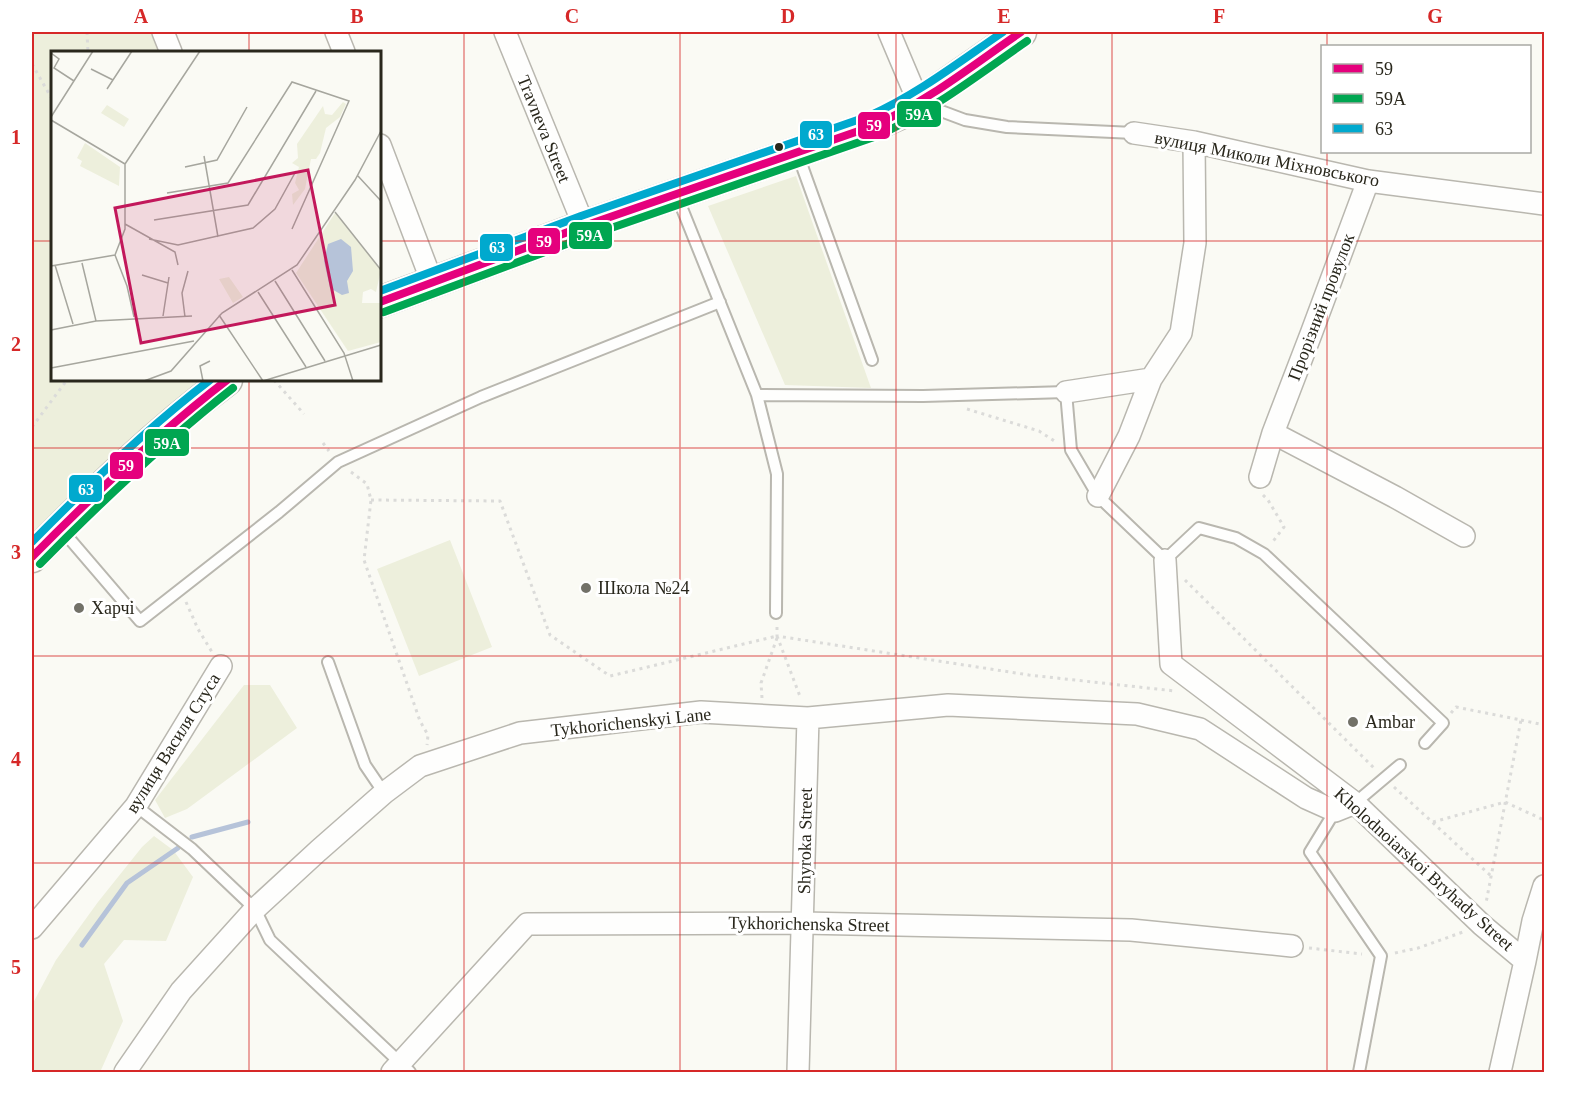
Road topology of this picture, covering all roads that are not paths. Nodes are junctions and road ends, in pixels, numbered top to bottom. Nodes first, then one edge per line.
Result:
1 (163, 32) edge
2 (336, 32) edge
3 (505, 32) edge
4 (889, 32) edge
5 (1021, 32) edge
6 (171, 51) edge
7 (344, 51) edge
8 (919, 103) junction
9 (1134, 133) joint
10 (1194, 142) junction
11 (381, 148) edge
12 (797, 152) junction
13 (1368, 181) junction
14 (676, 194) junction
15 (1545, 204) edge
16 (584, 226) junction
17 (432, 282) junction
18 (381, 302) edge
19 (720, 302) junction
20 (872, 360) dead end
21 (1151, 379) junction
22 (226, 381) edge
23 (1066, 392) junction
24 (757, 395) junction
25 (1273, 433) junction
26 (1260, 477) dead end
27 (1098, 496) junction
28 (60, 527) junction
29 (1464, 536) dead end
30 (32, 557) edge
31 (1165, 560) junction
32 (776, 613) road end
33 (328, 662) dead end
34 (221, 666) road end
35 (808, 718) junction
36 (1425, 743) dead end
37 (1400, 765) dead end
38 (384, 793) junction
39 (1355, 802) junction
40 (136, 806) junction
41 (1335, 812) junction
42 (1545, 886) edge
43 (255, 909) junction
44 (1539, 922) edge
45 (803, 923) junction
46 (32, 928) edge
47 (1292, 946) road end
48 (1525, 961) junction
49 (400, 1069) edge
50 (125, 1072) edge
51 (798, 1072) edge
52 (1359, 1072) edge
53 (1500, 1072) edge

1 - 6 street
2 - 7 street
3 - 16 street, Travneva Street
4 - 8 street
5 - 8 main road
8 - 9 lane, вулиця Миколи Міхновського
8 - 12 main road
9 - 10 street, вулиця Миколи Міхновського
10 - 13 street, вулиця Миколи Міхновського
10 - 21 street
11 - 17 street
12 - 14 main road
12 - 20 lane
13 - 15 street, вулиця Миколи Міхновського
13 - 25 street, Прорізний провулок
14 - 16 main road
14 - 19 lane
16 - 17 main road
17 - 18 main road
19 - 24 lane
19 - 28 lane
21 - 23 street
21 - 27 street
22 - 28 main road
23 - 24 lane
23 - 27 lane
24 - 32 lane
25 - 26 street, Прорізний провулок
25 - 29 street
27 - 31 lane
28 - 30 main road
31 - 36 lane
31 - 39 street, Kholodnoiarskoi Bryhady Street
33 - 38 lane
34 - 40 street, вулиця Василя Стуса
35 - 38 street, Tykhorichenskyi Lane
35 - 41 street, Tykhorichenskyi Lane
35 - 45 street, Shyroka Street
37 - 39 lane
38 - 43 street, Tykhorichenskyi Lane
39 - 41 street
39 - 48 street, Kholodnoiarskoi Bryhady Street
40 - 43 lane
40 - 46 street, вулиця Василя Стуса
41 - 52 lane
42 - 44 street
43 - 49 lane
43 - 50 street, Tykhorichenskyi Lane
44 - 48 street
45 - 47 street, Tykhorichenska Street
45 - 49 street, Tykhorichenska Street
45 - 51 street, Shyroka Street
48 - 53 street, Kholodnoiarskoi Bryhady Street

